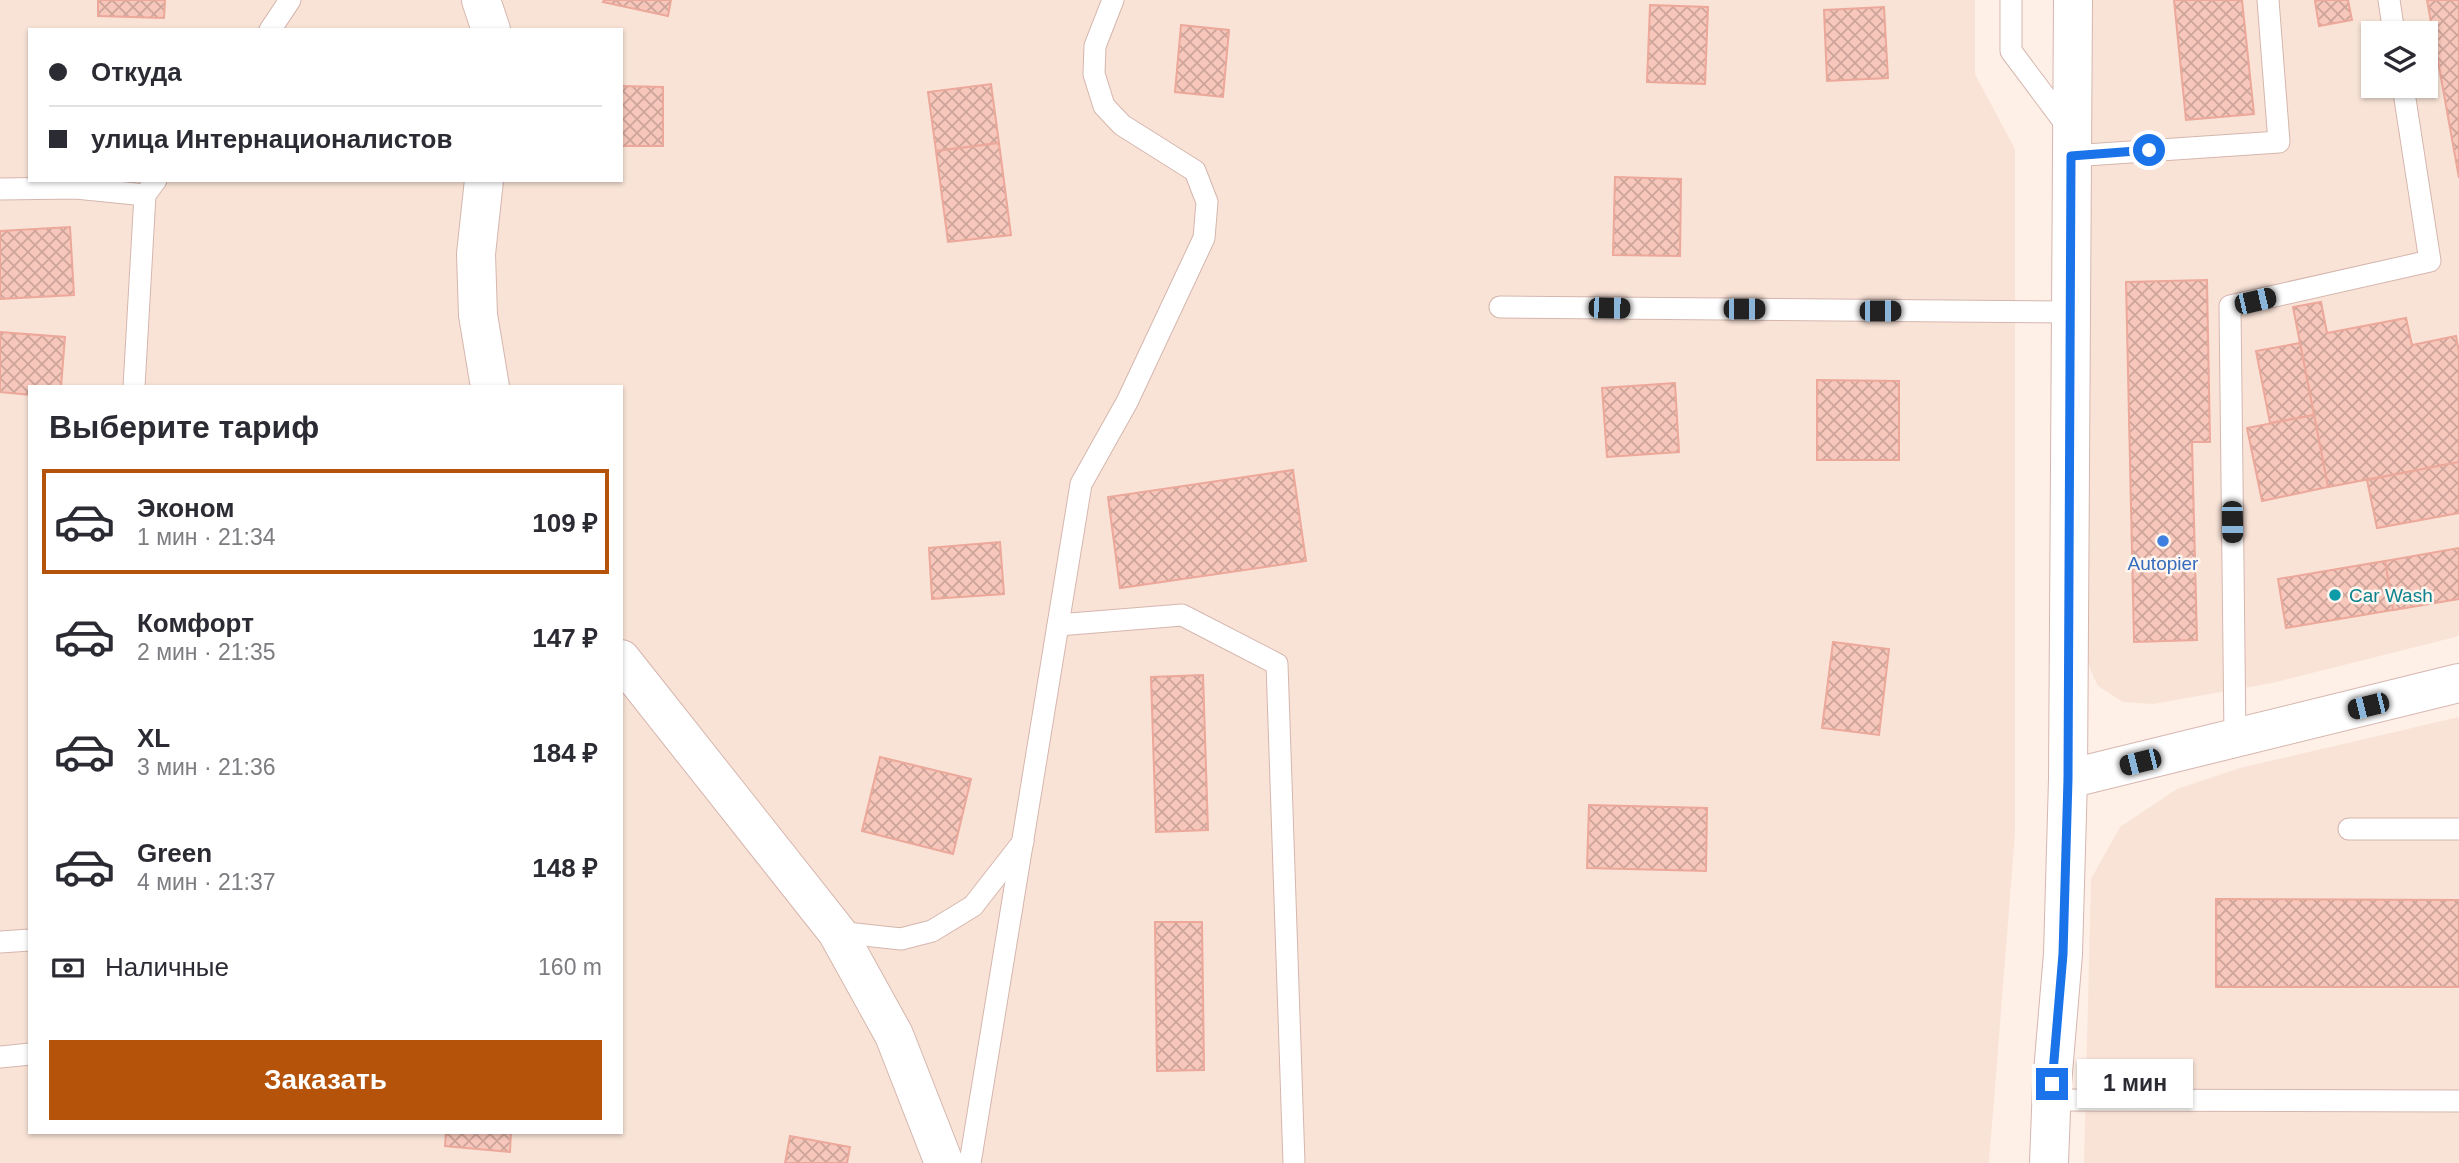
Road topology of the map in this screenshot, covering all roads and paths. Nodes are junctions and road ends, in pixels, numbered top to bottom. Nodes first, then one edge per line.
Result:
1 (289, 0) edge
2 (481, 0) edge
3 (1113, 0) edge
4 (2011, 0) edge
5 (2073, 0) edge
6 (2268, 0) edge
7 (2389, 0) edge
8 (2392, 21) edge
9 (271, 28) edge
10 (490, 28) edge
11 (2405, 98) edge
12 (2071, 144) junction
13 (484, 182) edge
14 (150, 188) edge
15 (0, 189) edge
16 (1500, 307) dead end
17 (2070, 312) junction
18 (134, 385) edge
19 (490, 385) edge
20 (1058, 625) junction
21 (623, 662) edge
22 (2459, 683) edge
23 (2235, 738) junction
24 (2068, 779) junction
25 (2349, 829) dead end
26 (2459, 829) edge
27 (1024, 840) junction
28 (837, 932) junction
29 (28, 940) edge
30 (0, 942) edge
31 (28, 1054) edge
32 (0, 1057) edge
33 (2051, 1100) junction
34 (2459, 1101) edge
35 (944, 1163) edge
36 (970, 1163) edge
37 (1294, 1163) edge
38 (2049, 1163) edge

1 - 9 lane
2 - 10 street
3 - 20 lane
4 - 12 lane
5 - 12 street
6 - 12 lane
7 - 8 lane
11 - 23 lane
12 - 17 street
13 - 19 street
14 - 15 lane
14 - 18 lane
16 - 17 lane
17 - 24 street
20 - 27 lane
20 - 37 lane
21 - 28 street
22 - 23 street
23 - 24 street
24 - 33 street
25 - 26 lane
27 - 28 lane
27 - 36 lane
28 - 35 street
29 - 30 lane
31 - 32 lane
33 - 34 lane
33 - 38 street

